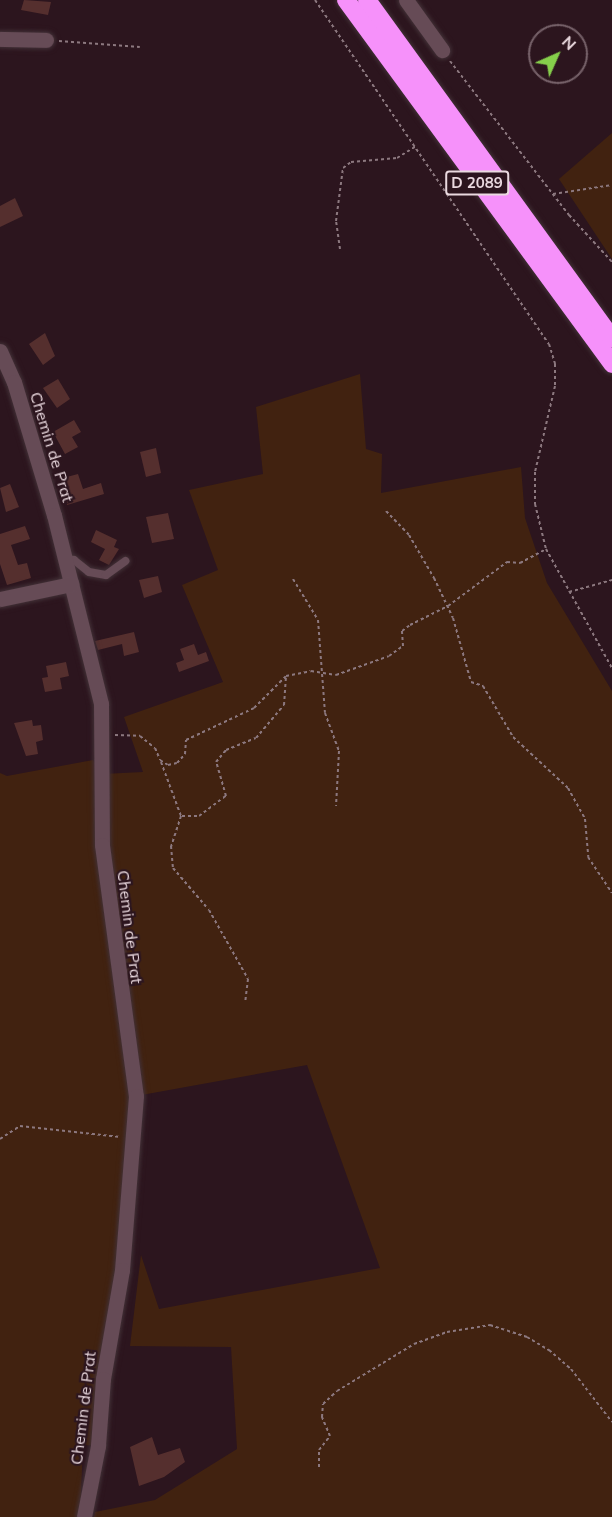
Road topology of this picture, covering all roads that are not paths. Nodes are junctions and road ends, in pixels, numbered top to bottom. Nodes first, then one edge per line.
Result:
1 (346, 0) edge
2 (367, 0) edge
3 (406, 0) edge
4 (0, 39) edge
5 (46, 40) road end
6 (442, 50) road end
7 (612, 339) edge
8 (0, 351) edge
9 (612, 364) edge
10 (65, 559) junction
11 (125, 561) dead end
12 (71, 584) junction
13 (0, 599) edge
14 (84, 1517) edge

1 - 9 highway, D 2089
2 - 7 highway, D 2089
3 - 6 street
4 - 5 street
8 - 10 street, Chemin de Prat
10 - 11 lane
10 - 12 street, Chemin de Prat
12 - 13 street
12 - 14 street, Chemin de Prat

